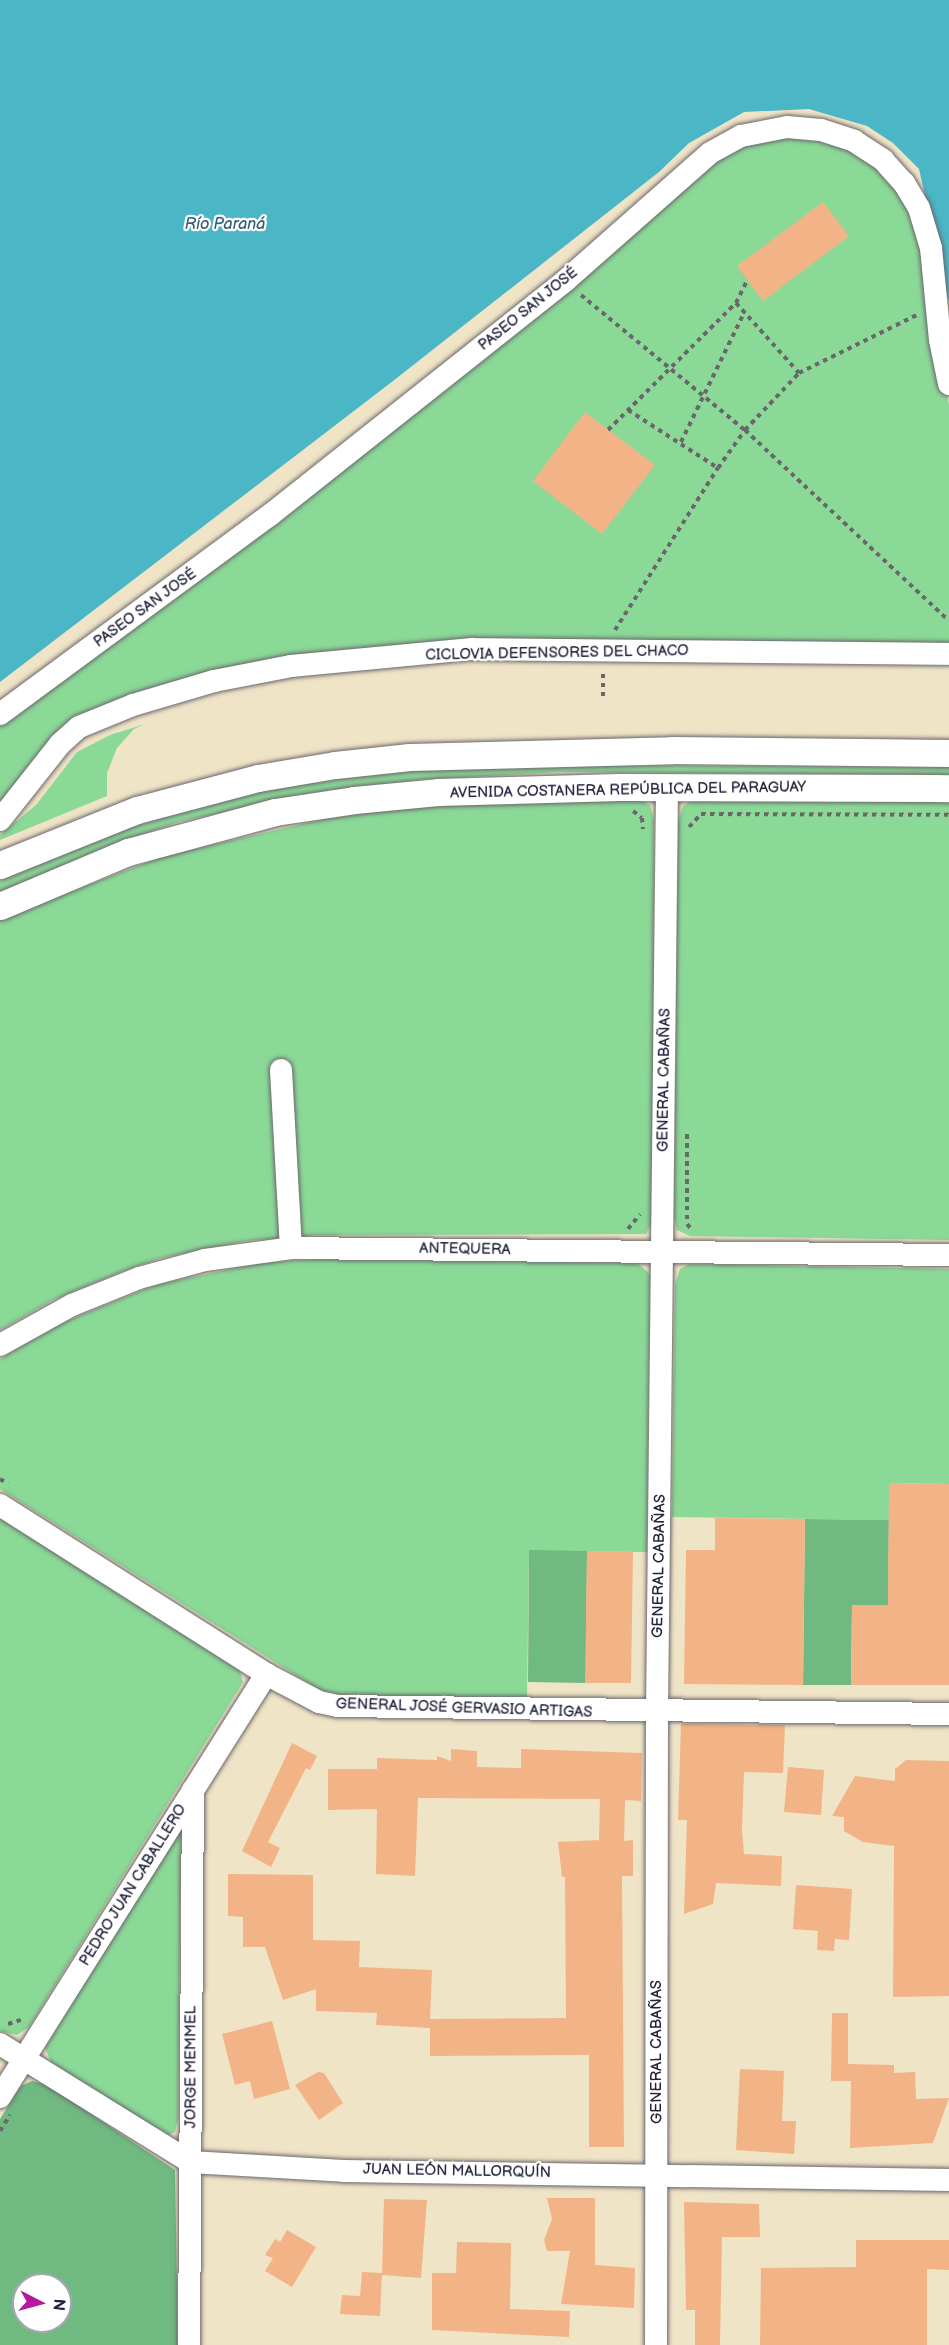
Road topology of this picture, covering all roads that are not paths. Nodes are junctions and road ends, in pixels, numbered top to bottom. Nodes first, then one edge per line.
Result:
1 (949, 384) edge
2 (949, 654) edge
3 (0, 714) edge
4 (949, 753) edge
5 (667, 787) junction
6 (949, 788) edge
7 (0, 820) edge
8 (0, 865) edge
9 (0, 906) edge
10 (281, 1070) dead end
11 (291, 1248) junction
12 (662, 1252) junction
13 (949, 1255) edge
14 (0, 1345) edge
15 (0, 1505) edge
16 (266, 1674) junction
17 (657, 1712) junction
18 (949, 1714) edge
19 (193, 1790) junction
20 (1, 2033) edge
21 (24, 2059) junction
22 (6, 2104) edge
23 (190, 2162) junction
24 (658, 2173) junction
25 (949, 2180) edge
26 (189, 2345) edge
27 (656, 2345) edge

1 - 3 street, PASEO SAN JOSÉ
2 - 7 street
4 - 8 main road
5 - 6 main road, AVENIDA COSTANERA REPÚBLICA DEL PARAGUAY
5 - 9 main road, AVENIDA COSTANERA REPÚBLICA DEL PARAGUAY
5 - 12 street, GENERAL CABAÑAS
10 - 11 street
11 - 12 street, ANTEQUERA
11 - 14 street, ANTEQUERA
12 - 13 street, ANTEQUERA
12 - 17 street, GENERAL CABAÑAS
15 - 16 street, GENERAL JOSÉ GERVASIO ARTIGAS
16 - 17 street, GENERAL JOSÉ GERVASIO ARTIGAS
16 - 19 street, PEDRO JUAN CABALLERO
17 - 18 street, GENERAL JOSÉ GERVASIO ARTIGAS
17 - 24 street, GENERAL CABAÑAS
19 - 21 street, PEDRO JUAN CABALLERO
19 - 23 street, JORGE MEMMEL
20 - 21 street, JUAN LEÓN MALLORQUÍN
21 - 22 street, PEDRO JUAN CABALLERO
21 - 23 street, JUAN LEÓN MALLORQUÍN
23 - 24 street, JUAN LEÓN MALLORQUÍN
23 - 26 street, JORGE MEMMEL
24 - 25 street, JUAN LEÓN MALLORQUÍN
24 - 27 street, GENERAL CABAÑAS

